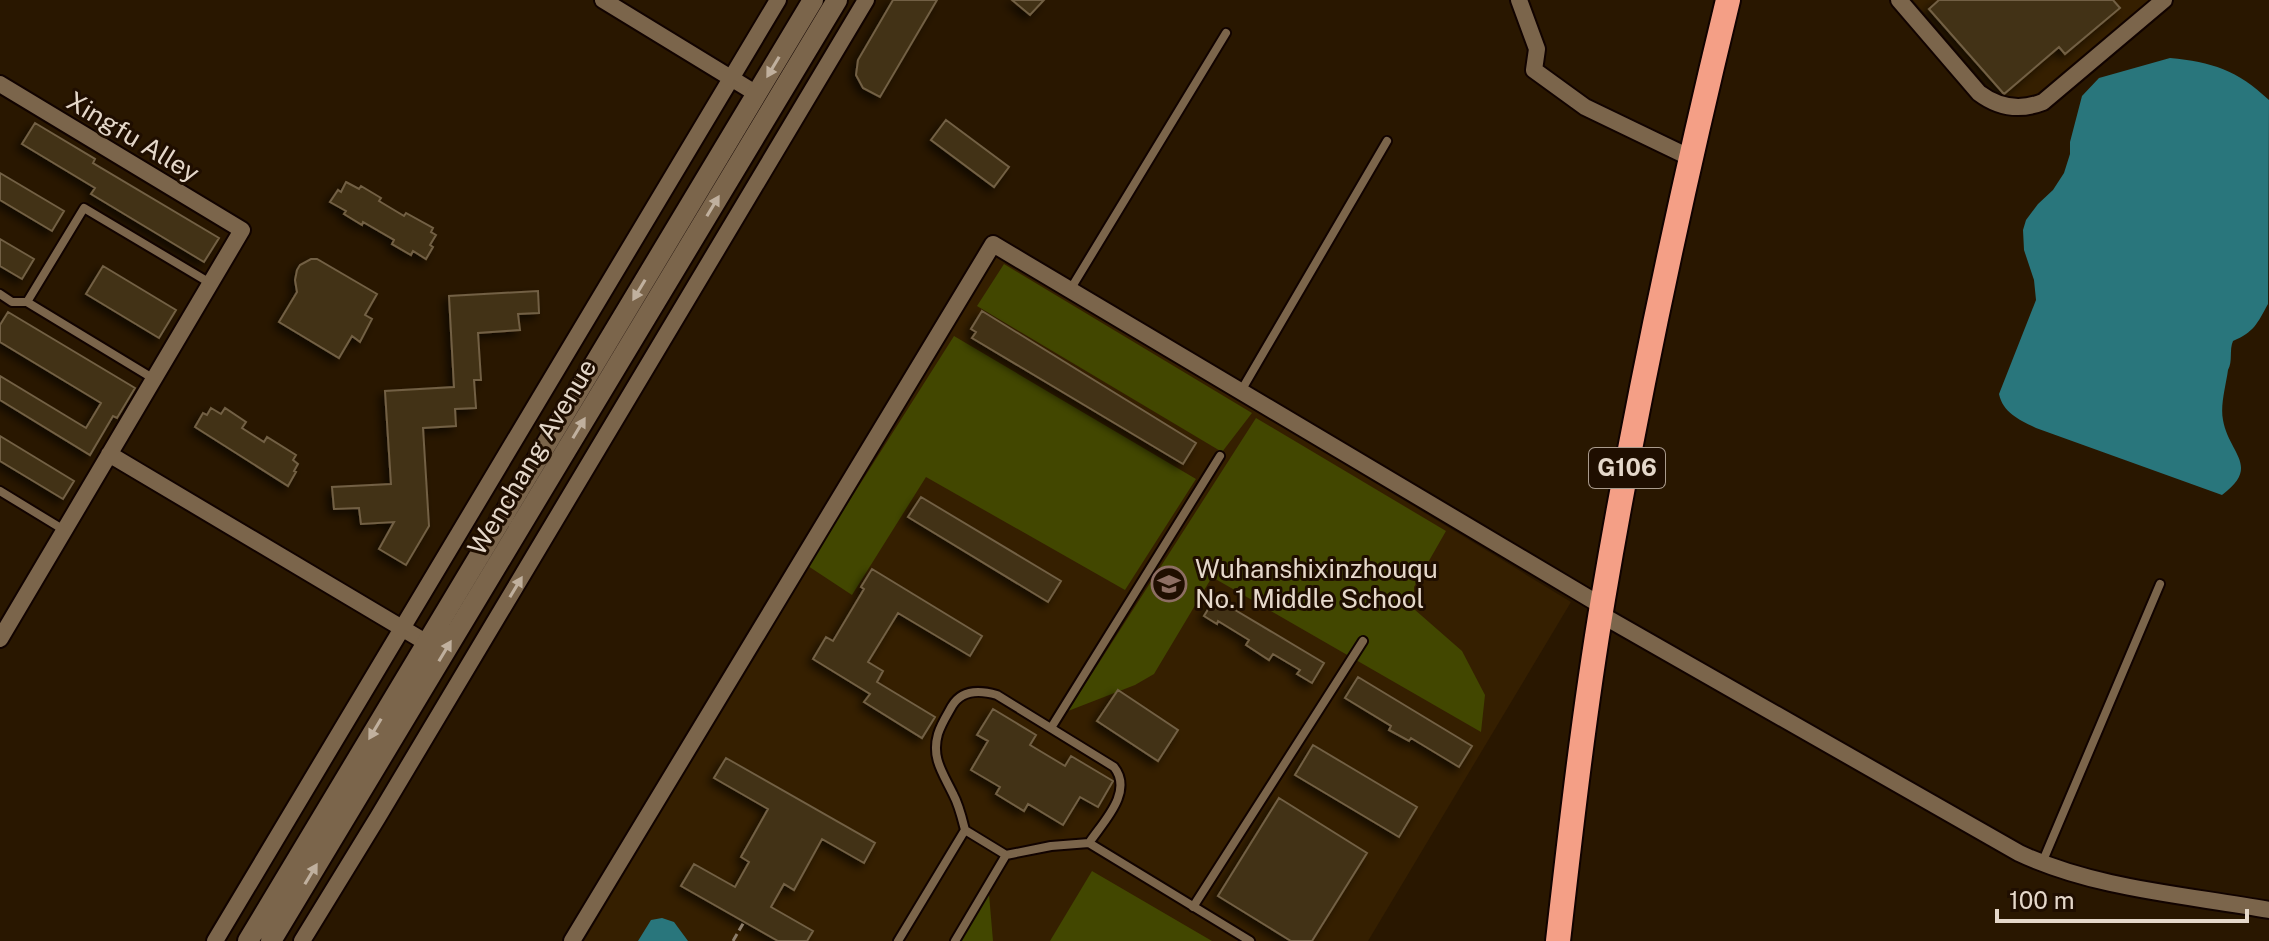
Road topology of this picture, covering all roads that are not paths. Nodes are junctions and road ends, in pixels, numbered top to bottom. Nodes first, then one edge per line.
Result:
1 (603, 0) edge
2 (778, 0) edge
3 (813, 0) edge
4 (837, 0) edge
5 (866, 0) edge
6 (1519, 0) edge
7 (1728, 0) edge
8 (1899, 0) edge
9 (2164, 0) edge
10 (1226, 33) dead end
11 (732, 79) junction
12 (0, 84) edge
13 (757, 94) junction
14 (1387, 141) dead end
15 (1691, 158) junction
16 (211, 284) junction
17 (1070, 290) junction
18 (0, 294) edge
19 (27, 302) junction
20 (154, 379) junction
21 (1241, 391) junction
22 (109, 454) junction
23 (1220, 456) dead end
24 (0, 491) edge
25 (64, 530) junction
26 (2160, 584) dead end
27 (1601, 610) junction
28 (403, 629) junction
29 (0, 639) edge
30 (1363, 641) dead end
31 (427, 643) junction
32 (1051, 728) junction
33 (965, 830) junction
34 (1089, 843) junction
35 (1006, 855) junction
36 (2041, 864) junction
37 (1193, 907) junction
38 (2269, 910) edge
39 (215, 941) edge
40 (248, 941) edge
41 (271, 941) edge
42 (302, 941) edge
43 (572, 941) edge
44 (898, 941) edge
45 (955, 941) edge
46 (1250, 941) edge
47 (1558, 941) edge

1 - 11 street
2 - 11 street
3 -> 13 main road, Wenchang Avenue
41 -> 4 main road, Wenchang Avenue
42 -> 5 street
6 - 15 street
7 - 15 highway, G106
8 - 9 street
10 - 17 lane
11 - 13 street
11 - 28 street
12 - 16 street, Xingfu Alley
13 -> 31 main road, Wenchang Avenue
14 - 21 lane
15 - 27 highway, G106
16 - 19 lane
16 - 20 street
17 - 21 street
17 - 43 street
18 - 19 lane
19 - 20 lane
20 - 22 street
21 - 27 street
22 - 25 street
22 - 28 street
23 - 32 lane
24 - 25 lane
25 - 29 street
26 - 36 lane
27 - 36 street
27 - 47 highway, G106
28 - 31 street
28 - 39 street
30 - 37 lane
31 -> 40 main road, Wenchang Avenue
32 - 33 lane
32 - 34 lane
33 - 35 lane
33 - 44 lane
34 - 35 lane
34 - 37 lane
35 - 45 lane
36 - 38 street
37 - 46 lane

